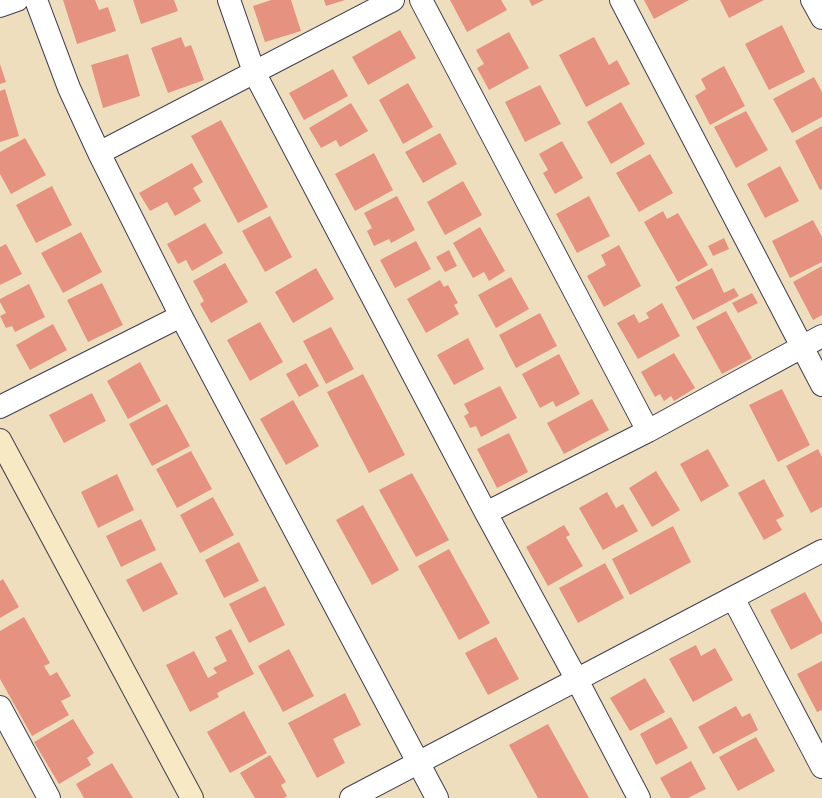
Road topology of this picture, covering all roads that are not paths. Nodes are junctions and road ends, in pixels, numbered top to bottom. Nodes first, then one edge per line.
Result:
1 (17, 0) edge
2 (36, 0) edge
3 (229, 0) edge
4 (393, 0) edge
5 (421, 0) edge
6 (621, 0) edge
7 (812, 0) edge
8 (0, 6) edge
9 (822, 18) edge
10 (254, 72) junction
11 (100, 153) junction
12 (180, 316) junction
13 (822, 336) edge
14 (802, 347) junction
15 (822, 385) edge
16 (0, 407) edge
17 (648, 431) junction
18 (0, 440) edge
19 (486, 513) junction
20 (822, 551) edge
21 (733, 598) junction
22 (577, 680) junction
23 (0, 707) edge
24 (418, 763) junction
25 (822, 767) edge
26 (49, 798) edge
27 (192, 798) edge
28 (351, 798) edge
29 (437, 798) edge
30 (639, 798) edge

1 - 8 street
2 - 11 street
3 - 10 street
4 - 10 street
5 - 17 street
6 - 14 street
7 - 9 street
10 - 11 street
10 - 19 street
11 - 12 street
12 - 16 street
12 - 24 street
13 - 14 street
14 - 15 street
14 - 17 street
17 - 19 street
18 - 27 street
19 - 22 street
20 - 21 street
21 - 22 street
21 - 25 street
22 - 24 street
22 - 30 street
23 - 26 street
24 - 28 street
24 - 29 street

